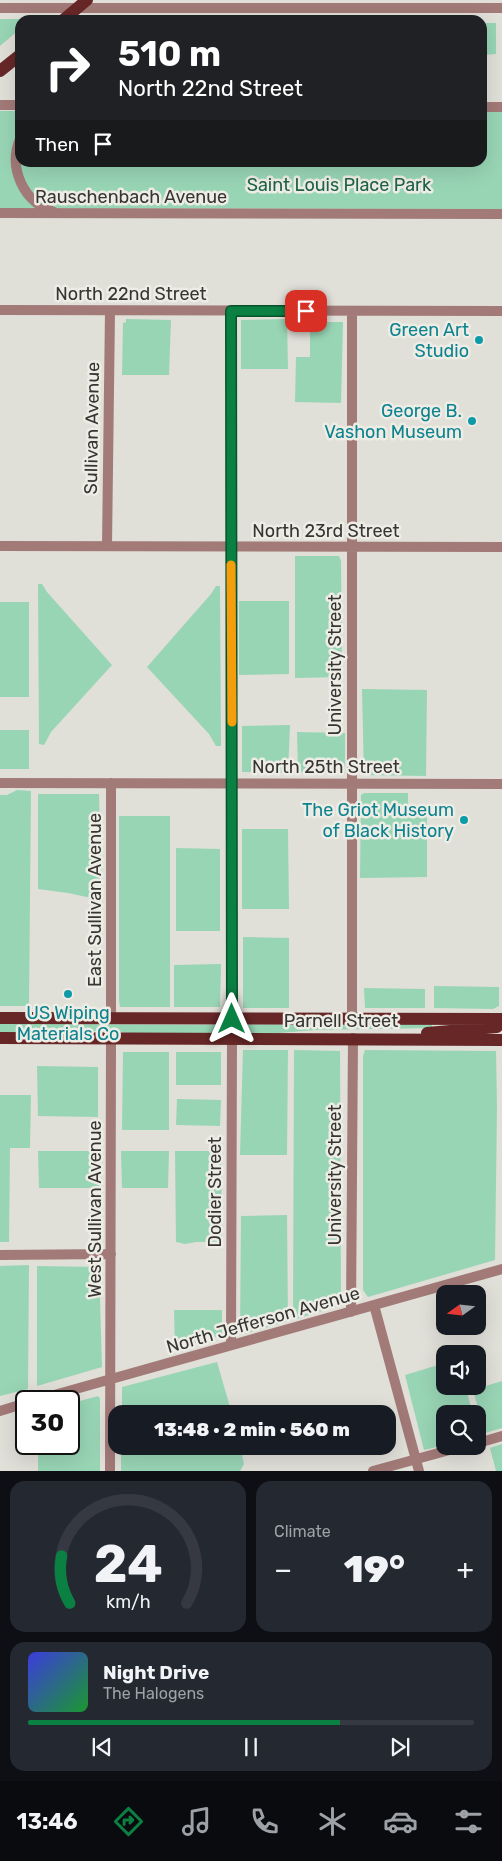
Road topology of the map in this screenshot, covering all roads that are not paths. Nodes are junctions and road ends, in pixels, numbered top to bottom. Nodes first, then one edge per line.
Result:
1 (82, 4) edge
2 (164, 4) edge
3 (232, 4) edge
4 (358, 4) edge
5 (0, 8) edge
6 (502, 8) edge
7 (69, 15) edge
8 (15, 59) edge
9 (0, 71) edge
10 (15, 105) edge
11 (0, 106) edge
12 (487, 107) edge
13 (502, 107) edge
14 (16, 167) edge
15 (0, 213) edge
16 (58, 213) junction
17 (502, 214) edge
18 (0, 310) edge
19 (110, 310) junction
20 (231, 311) junction
21 (352, 311) junction
22 (502, 311) edge
23 (0, 546) edge
24 (107, 546) junction
25 (231, 546) junction
26 (351, 547) junction
27 (502, 547) edge
28 (0, 782) edge
29 (111, 783) junction
30 (232, 783) junction
31 (351, 783) junction
32 (502, 784) edge
33 (0, 1018) edge
34 (111, 1018) junction
35 (232, 1019) junction
36 (352, 1019) junction
37 (502, 1020) edge
38 (502, 1027) edge
39 (0, 1038) edge
40 (111, 1038) junction
41 (232, 1038) junction
42 (353, 1038) junction
43 (398, 1038) junction
44 (502, 1040) edge
45 (0, 1254) edge
46 (111, 1254) junction
47 (502, 1269) edge
48 (374, 1305) junction
49 (351, 1312) junction
50 (231, 1345) junction
51 (111, 1380) junction
52 (74, 1390) edge
53 (15, 1406) edge
54 (0, 1411) edge
55 (502, 1436) edge
56 (486, 1441) edge
57 (436, 1454) edge
58 (416, 1459) junction
59 (110, 1471) edge
60 (373, 1471) edge
61 (419, 1471) edge

1 - 2 street
1 - 5 street
1 - 7 main road
2 - 3 street
3 - 4 street
4 - 6 street
8 - 9 main road
10 - 11 street
12 - 13 street
14 - 16 street
15 - 16 street, Rauschenbach Avenue
16 - 17 street, Rauschenbach Avenue
18 - 19 street, North 22nd Street
19 - 20 street, North 22nd Street
19 - 24 street, Sullivan Avenue
20 - 21 street, North 22nd Street
20 - 25 street
21 - 22 street, North 22nd Street
21 - 26 street, University Street
23 - 24 street, North 23rd Street
24 - 25 street, North 23rd Street
25 - 26 street, North 23rd Street
25 - 30 street
26 - 27 street, North 23rd Street
26 - 31 street, University Street
28 - 29 street, North 25th Street
29 - 30 street, North 25th Street
29 - 34 street, East Sullivan Avenue
30 - 31 street, North 25th Street
30 - 35 street
31 - 32 street, North 25th Street
31 - 36 street, University Street
33 - 34 main road, Parnell Street
34 - 35 main road, Parnell Street
35 - 36 main road, Parnell Street
36 - 37 main road, Parnell Street
38 - 43 main road
39 - 40 main road, Parnell Street
40 - 41 main road, Parnell Street
40 - 46 street, West Sullivan Avenue
41 - 42 main road, Parnell Street
41 - 50 street, Dodier Street
42 - 43 main road, Parnell Street
42 - 49 street, University Street
43 - 44 main road, Parnell Street
45 - 46 street
46 - 51 street, West Sullivan Avenue
47 - 48 street, North Jefferson Avenue
48 - 49 street, North Jefferson Avenue
48 - 58 street
49 - 50 street, North Jefferson Avenue
50 - 51 street, North Jefferson Avenue
51 - 52 street, North Jefferson Avenue
51 - 59 street
53 - 54 street
55 - 56 street
57 - 58 street
58 - 60 street
58 - 61 street

